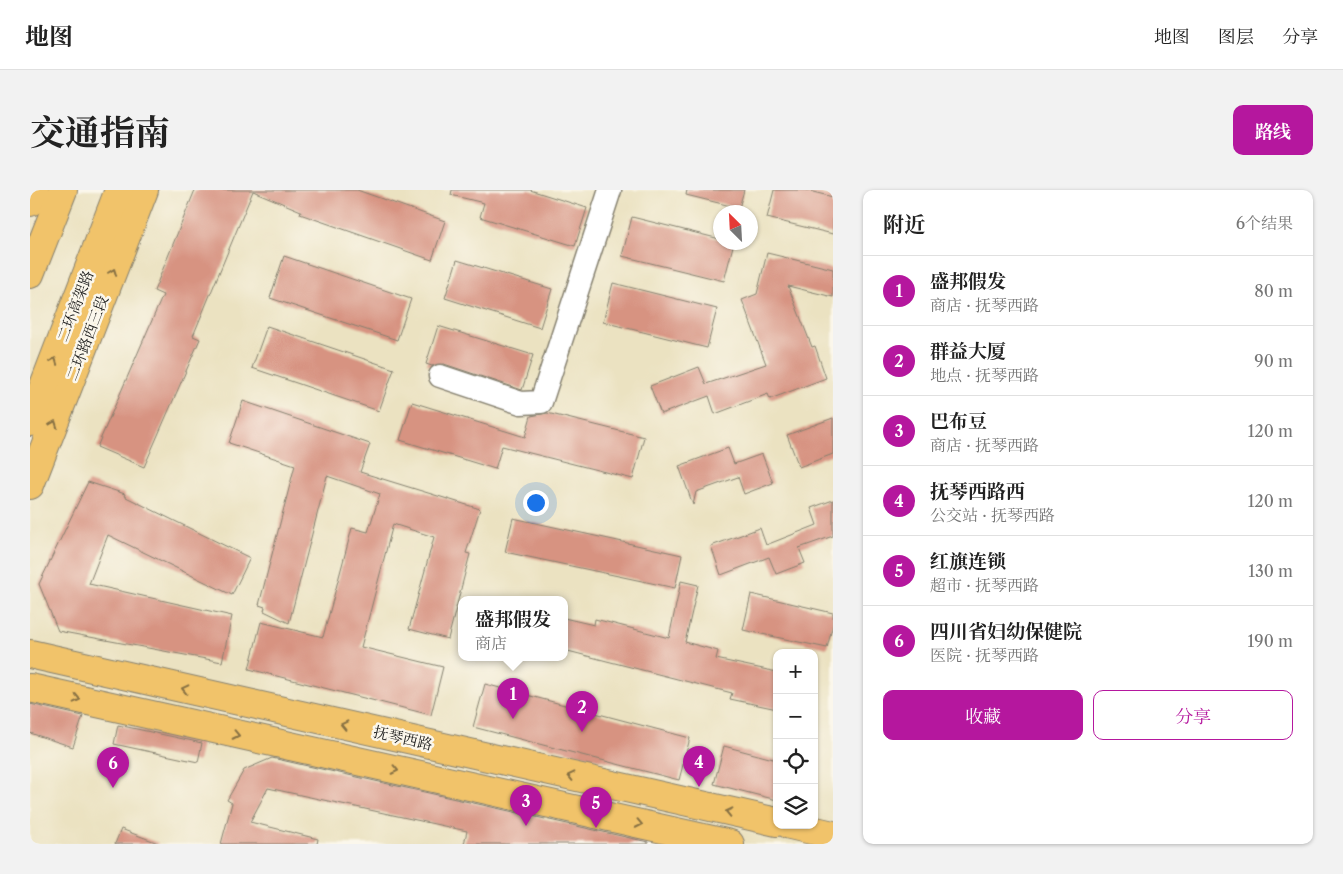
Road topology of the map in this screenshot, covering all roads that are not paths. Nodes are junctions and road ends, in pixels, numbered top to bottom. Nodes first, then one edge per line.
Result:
1 (35, 190) edge
2 (63, 190) edge
3 (119, 190) edge
4 (144, 190) edge
5 (610, 190) edge
6 (30, 202) edge
7 (30, 274) edge
8 (440, 376) dead end
9 (30, 422) edge
10 (30, 485) edge
11 (30, 654) edge
12 (30, 688) edge
13 (773, 821) edge
14 (807, 829) edge
15 (833, 835) edge
16 (730, 844) edge

1 - 6 main road
2 - 7 main road
9 -> 3 main road, 二环高架路
10 -> 4 main road, 二环路西三段
5 - 8 lane
13 -> 11 main road, 抚琴西路
12 -> 16 main road
14 - 15 main road

